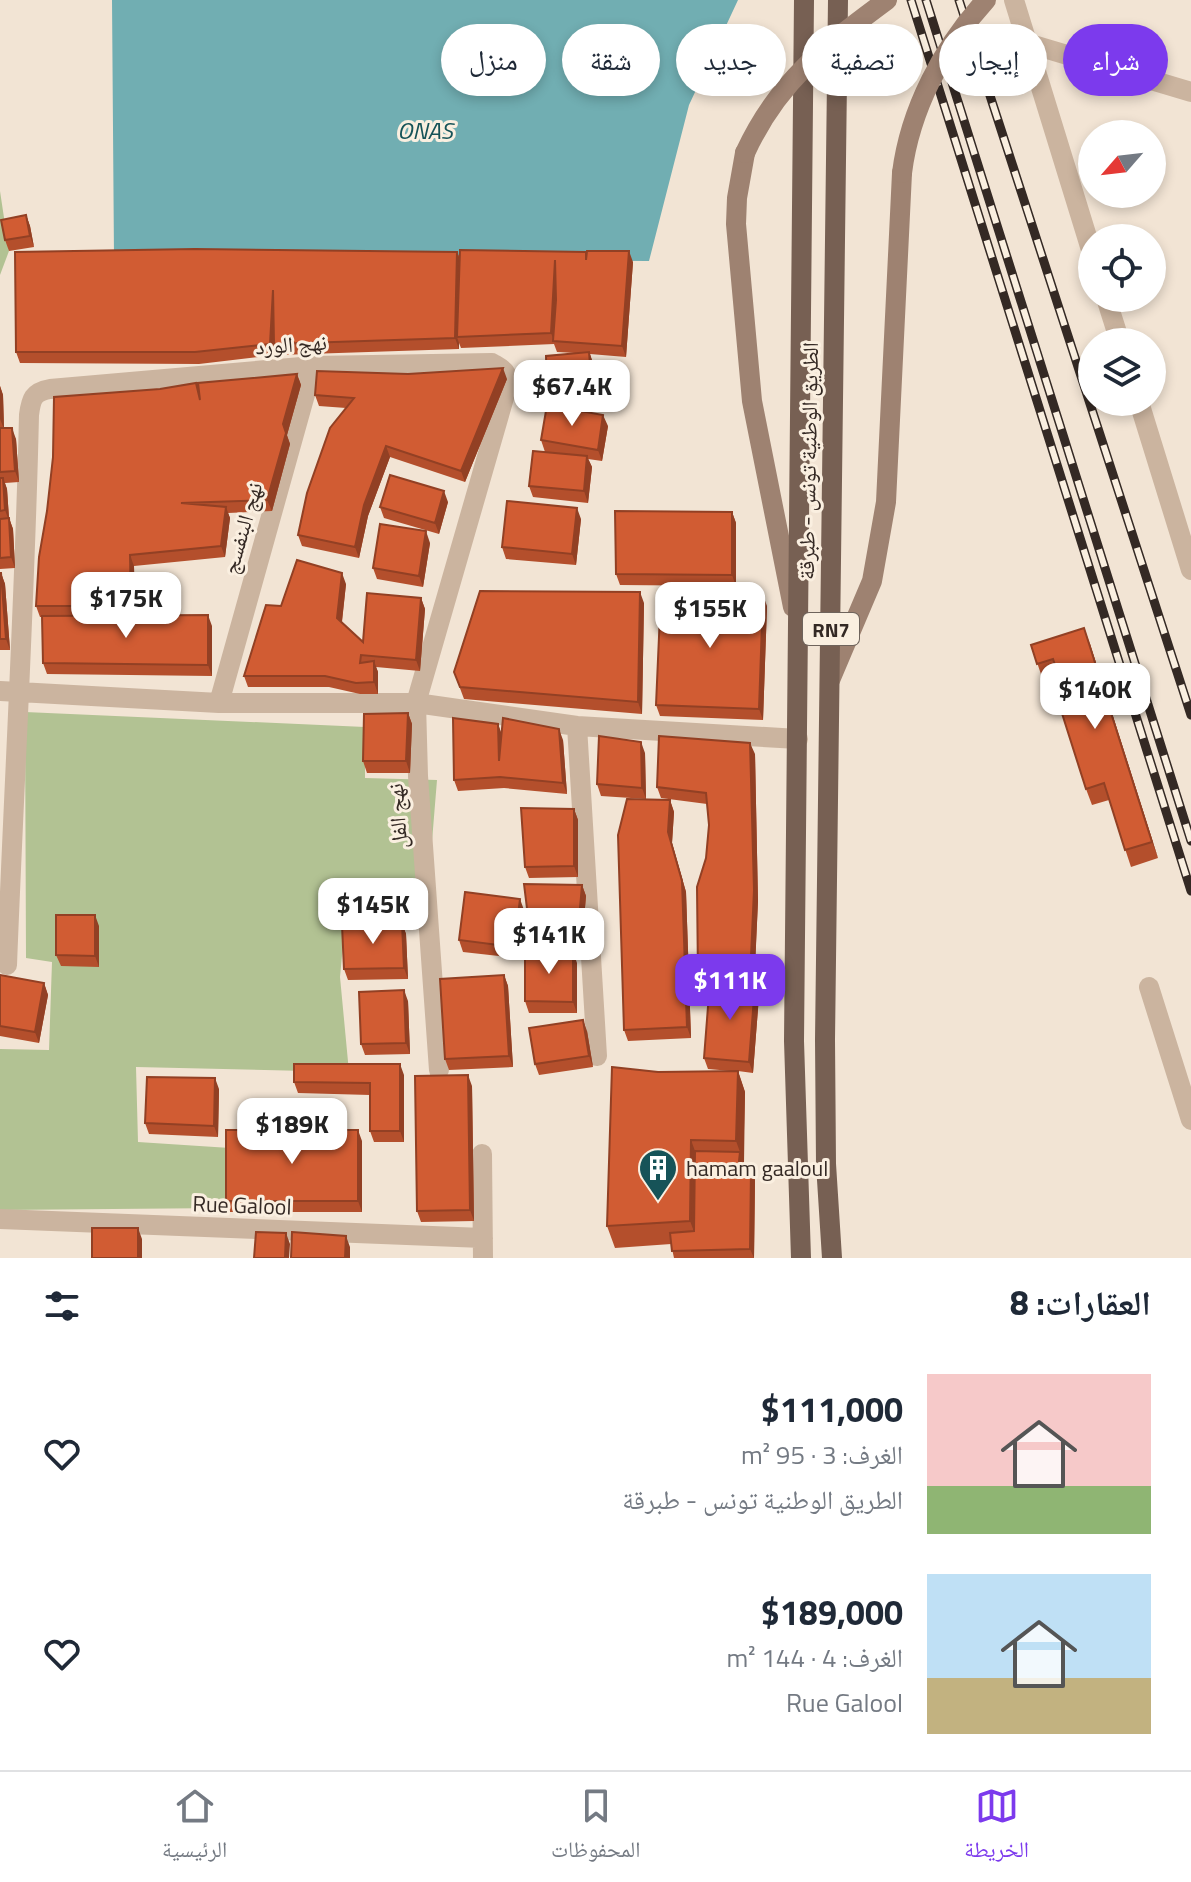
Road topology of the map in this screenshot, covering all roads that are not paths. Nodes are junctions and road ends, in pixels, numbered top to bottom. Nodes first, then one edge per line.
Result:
1 (804, 0) edge
2 (838, 0) edge
3 (887, 0) edge
4 (986, 0) edge
5 (1014, 0) edge
6 (1021, 24) edge
7 (1047, 49) edge
8 (1191, 92) edge
9 (1043, 96) edge
10 (1083, 224) edge
11 (313, 366) junction
12 (1143, 416) edge
13 (1191, 570) edge
14 (799, 645) junction
15 (830, 680) junction
16 (8, 691) edge
17 (219, 703) junction
18 (416, 703) junction
19 (577, 726) junction
20 (798, 739) junction
21 (7, 965) dead end
22 (1149, 987) dead end
23 (597, 1056) dead end
24 (439, 1070) dead end
25 (1191, 1120) edge
26 (482, 1154) dead end
27 (0, 1219) edge
28 (483, 1248) edge
29 (801, 1258) edge
30 (832, 1258) edge

1 - 14 main road, الطريق الوطنية تونس - طبرقة / RN7
2 - 15 main road, الطريق الوطنية تونس - طبرقة / RN7
3 - 14 street, bridge
4 - 15 street, bridge
5 - 6 street
7 - 8 street
9 - 10 street
11 - 16 street, نهج الورد
11 - 17 street, نهج البنفسج
11 - 18 street, نهج الورد
12 - 13 street
14 - 20 main road, الطريق الوطنية تونس - طبرقة / RN7
15 - 30 main road, الطريق الوطنية تونس - طبرقة / RN7
16 - 17 street
16 - 21 street
17 - 18 street
18 - 19 street
18 - 24 street, نهج الفل
19 - 20 street
19 - 23 street
20 - 29 main road, الطريق الوطنية تونس - طبرقة / RN7
22 - 25 street
26 - 28 street
27 - 28 street, Rue Galool

